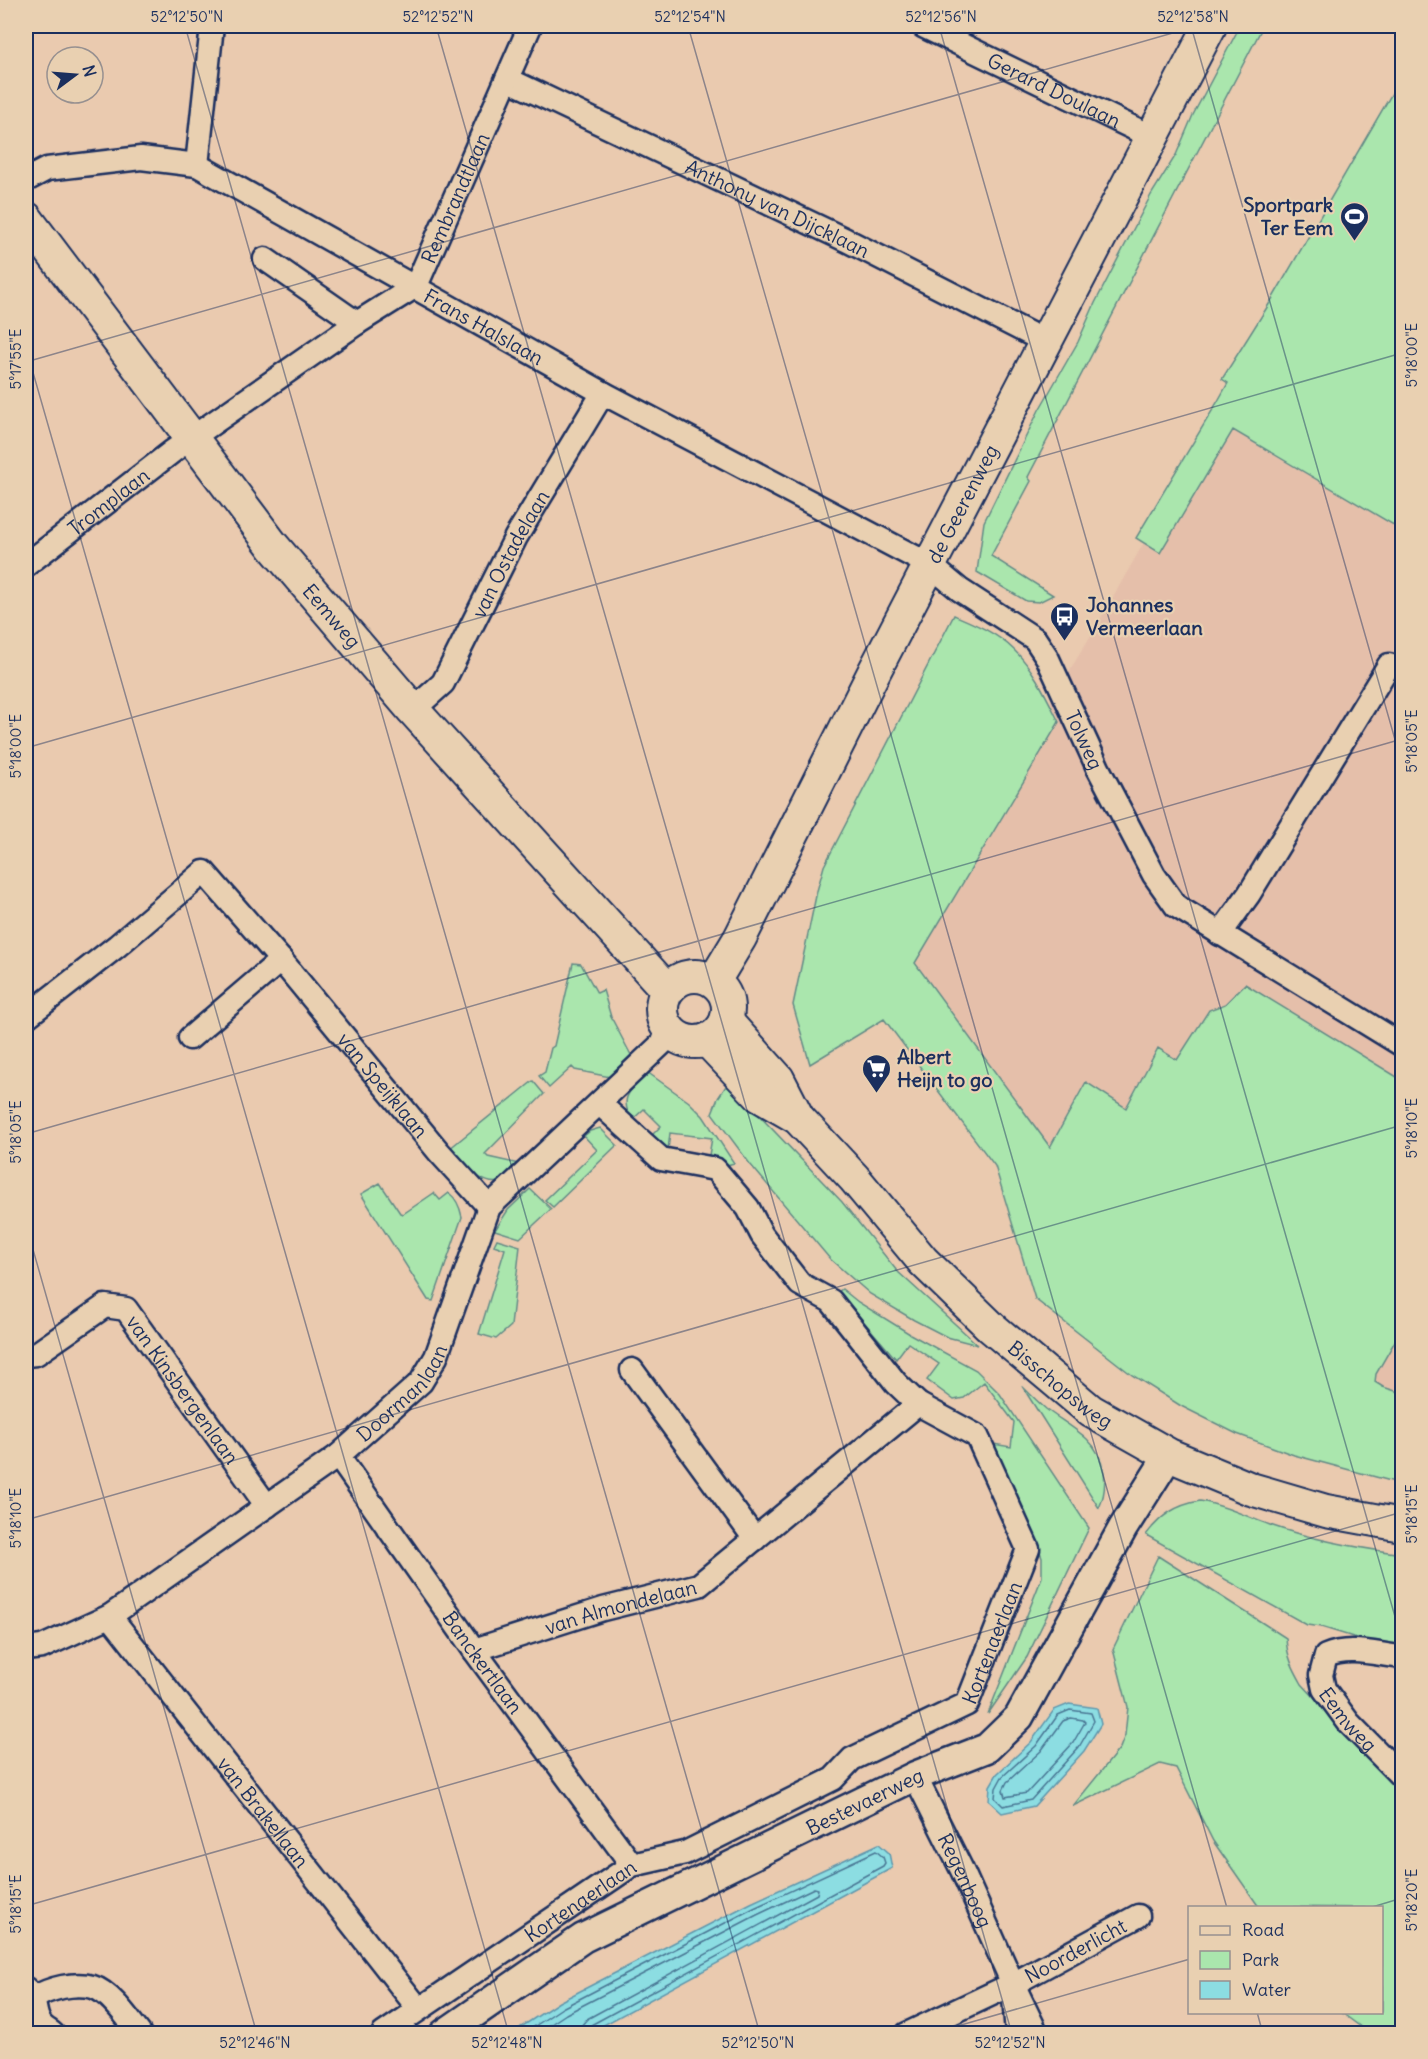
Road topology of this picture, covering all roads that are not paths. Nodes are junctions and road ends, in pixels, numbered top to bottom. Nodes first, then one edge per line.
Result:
1 (212, 26) edge
2 (530, 26) edge
3 (923, 26) edge
4 (1210, 26) edge
5 (507, 79) junction
6 (1152, 137) junction
7 (197, 165) junction
8 (26, 180) edge
9 (26, 218) edge
10 (265, 259) dead end
11 (416, 286) junction
12 (357, 323) junction
13 (1046, 342) junction
14 (603, 393) junction
15 (191, 440) junction
16 (26, 565) edge
17 (930, 565) junction
18 (1389, 665) dead end
19 (413, 710) junction
20 (1220, 934) junction
21 (281, 960) junction
22 (714, 981) junction
23 (667, 990) junction
24 (26, 1017) edge
25 (717, 1031) junction
26 (672, 1034) junction
27 (190, 1038) dead end
28 (1402, 1045) edge
29 (600, 1104) junction
30 (489, 1207) junction
31 (26, 1355) edge
32 (632, 1370) dead end
33 (918, 1404) junction
34 (1169, 1455) junction
35 (338, 1456) junction
36 (267, 1506) junction
37 (1402, 1525) edge
38 (755, 1539) junction
39 (110, 1616) junction
40 (26, 1649) edge
41 (474, 1650) junction
42 (1402, 1657) edge
43 (915, 1776) junction
44 (1402, 1777) edge
45 (632, 1865) junction
46 (1138, 1916) dead end
47 (1012, 1984) junction
48 (30, 1993) edge
49 (418, 2008) junction
50 (43, 2031) edge
51 (140, 2034) edge
52 (383, 2034) edge
53 (444, 2034) edge
54 (907, 2034) edge
55 (1017, 2034) edge
56 (1037, 2034) edge

1 - 7 street
2 - 5 street, Rembrandtlaan
3 - 6 street, Gerard Doulaan
4 - 6 main road, de Geerenweg
5 - 11 street, Rembrandtlaan
5 - 13 street, Anthony van Dijcklaan
6 - 13 main road, de Geerenweg
7 - 8 street, Frans Halslaan
7 - 11 street, Frans Halslaan
9 - 15 main road, Eemweg
10 - 12 street
11 - 12 street, Rembrandtlaan
11 - 14 street, Frans Halslaan
12 - 15 street, Rembrandtlaan
13 - 17 main road, de Geerenweg
14 - 17 street, Frans Halslaan
14 - 19 street, van Ostadelaan
15 - 16 street, Tromplaan
15 - 19 main road, Eemweg
17 - 20 street, Tolweg
17 - 22 main road, de Geerenweg
18 - 20 street
19 - 23 main road, Eemweg
20 - 28 street, Tolweg
21 - 24 street, van Speijklaan
21 - 27 street
21 - 30 street, van Speijklaan
22 - 23 main road
22 - 25 main road
23 - 26 main road
25 - 26 main road
25 - 34 main road, Bisschopsweg
26 - 29 street, Doormanlaan
29 - 30 street, Doormanlaan
29 - 33 street, Kortenaerlaan
30 - 35 street, Doormanlaan
31 - 36 street, van Kinsbergenlaan
32 - 38 street
33 - 38 street, van Almondelaan
33 - 45 street, Kortenaerlaan
34 - 37 main road, Bisschopsweg
34 - 43 street, Bestevaerweg
35 - 36 street, Doormanlaan
35 - 41 street, Banckertlaan
36 - 39 street, Doormanlaan
38 - 41 street, van Almondelaan
39 - 40 street, Doormanlaan
39 - 49 street, van Brakellaan
41 - 45 street, Banckertlaan
42 - 44 street, Eemweg
43 - 47 street, Regenboog
43 - 53 street, Bestevaerweg
45 - 49 street, Kortenaerlaan
46 - 47 street, Noorderlicht
47 - 54 street, Noorderlicht
47 - 55 street, Regenboog
47 - 56 street, Regenboog
48 - 50 street
48 - 51 street
49 - 52 street, Kortenaerlaan

